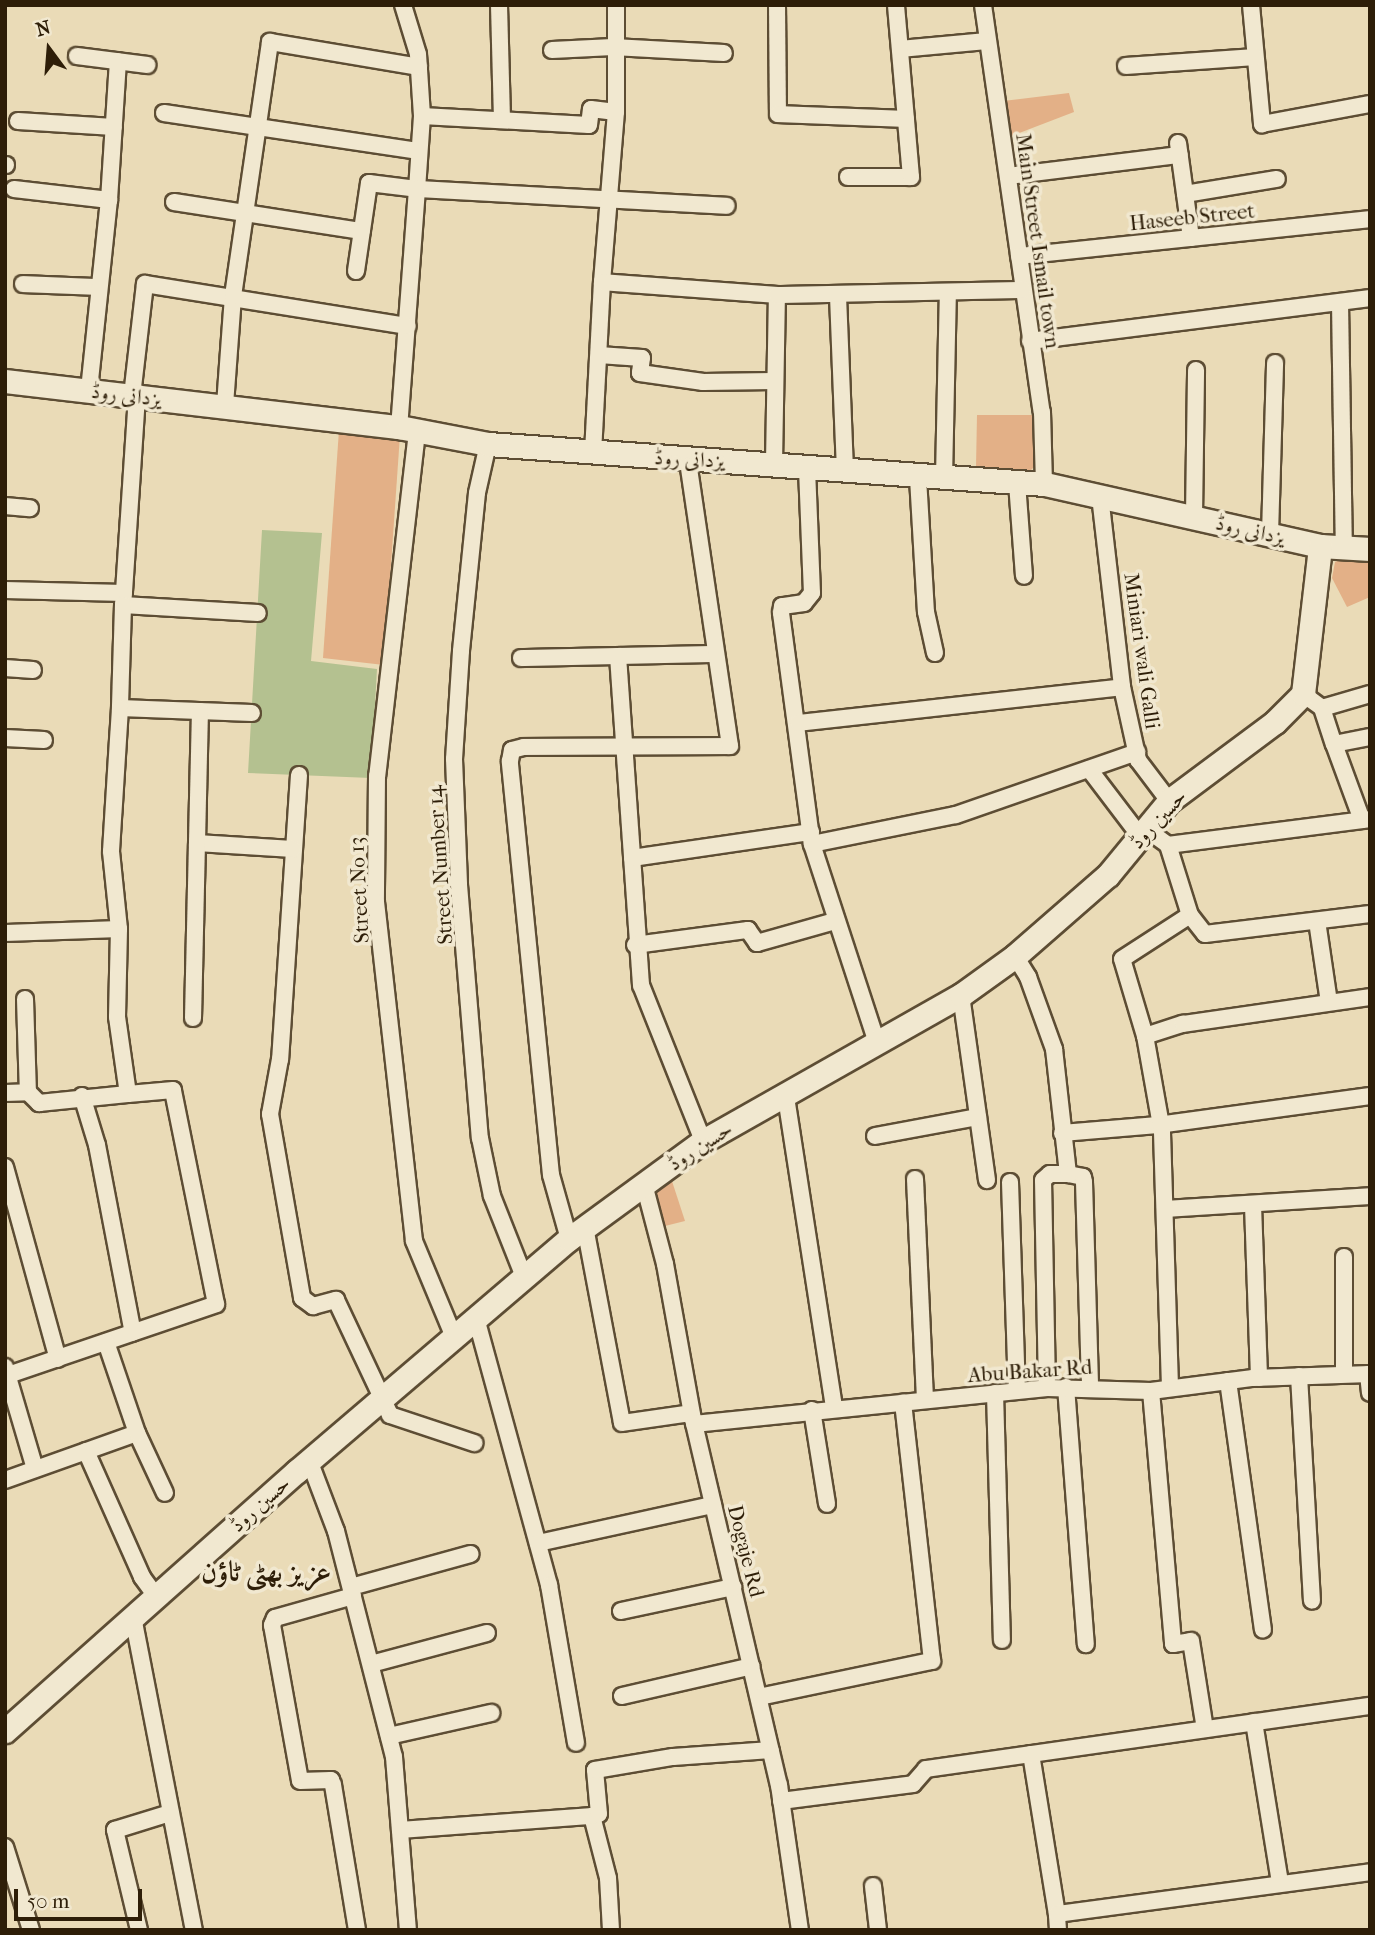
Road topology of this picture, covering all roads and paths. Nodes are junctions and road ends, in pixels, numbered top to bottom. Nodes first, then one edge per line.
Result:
1 (403, 5) edge
2 (499, 5) edge
3 (616, 5) edge
4 (777, 5) edge
5 (897, 5) edge
6 (983, 5) edge
7 (1251, 5) edge
8 (987, 41) junction
9 (613, 47) junction
10 (900, 48) junction
11 (552, 50) dead end
12 (724, 53) dead end
13 (77, 56) dead end
14 (1255, 57) junction
15 (118, 61) junction
16 (147, 65) dead end
17 (1126, 66) dead end
18 (419, 67) junction
19 (1370, 104) edge
20 (616, 112) junction
21 (164, 113) dead end
22 (422, 116) junction
23 (906, 119) junction
24 (18, 121) dead end
25 (502, 121) junction
26 (258, 126) junction
27 (114, 127) junction
28 (419, 151) junction
29 (1007, 176) junction
30 (848, 177) dead end
31 (1277, 179) dead end
32 (14, 189) dead end
33 (417, 189) junction
34 (1185, 194) junction
35 (109, 200) junction
36 (174, 202) dead end
37 (606, 203) junction
38 (727, 206) dead end
39 (246, 214) junction
40 (1370, 219) edge
41 (362, 231) junction
42 (1191, 238) junction
43 (1019, 256) junction
44 (356, 271) dead end
45 (602, 282) junction
46 (23, 284) dead end
47 (99, 287) junction
48 (1023, 290) junction
49 (948, 293) junction
50 (777, 295) junction
51 (233, 296) junction
52 (838, 296) junction
53 (1370, 298) edge
54 (1340, 302) junction
55 (408, 326) junction
56 (1030, 341) junction
57 (599, 355) junction
58 (1275, 363) dead end
59 (1196, 370) dead end
60 (5, 381) edge
61 (774, 381) junction
62 (89, 390) junction
63 (134, 396) junction
64 (225, 405) junction
65 (408, 429) junction
66 (488, 444) junction
67 (593, 453) junction
68 (688, 460) junction
69 (774, 463) junction
70 (807, 469) junction
71 (845, 473) junction
72 (918, 478) junction
73 (944, 478) junction
74 (1017, 483) junction
75 (1044, 484) junction
76 (1100, 496) junction
77 (5, 506) edge
78 (30, 508) dead end
79 (1194, 517) junction
80 (1270, 534) junction
81 (1320, 546) junction
82 (1344, 548) junction
83 (1370, 549) edge
84 (1024, 576) dead end
85 (5, 590) edge
86 (123, 599) junction
87 (258, 613) dead end
88 (935, 653) dead end
89 (715, 654) junction
90 (618, 656) junction
91 (520, 658) dead end
92 (5, 668) edge
93 (33, 670) dead end
94 (1122, 687) junction
95 (1303, 694) junction
96 (1370, 694) edge
97 (120, 708) junction
98 (1322, 708) junction
99 (200, 711) junction
100 (252, 713) dead end
101 (798, 723) junction
102 (1370, 737) edge
103 (5, 738) edge
104 (44, 740) dead end
105 (1334, 744) junction
106 (625, 747) junction
107 (1137, 752) junction
108 (1089, 769) junction
109 (299, 775) dead end
110 (1168, 801) junction
111 (1366, 820) edge
112 (1143, 832) junction
113 (811, 838) junction
114 (197, 843) junction
115 (1168, 845) junction
116 (293, 849) junction
117 (632, 858) junction
118 (1370, 914) edge
119 (1190, 915) junction
120 (1317, 920) junction
121 (835, 921) junction
122 (119, 929) junction
123 (5, 933) edge
124 (635, 945) junction
125 (1015, 956) junction
126 (961, 995) junction
127 (1370, 997) edge
128 (25, 999) dead end
129 (1329, 1002) junction
130 (193, 1018) dead end
131 (1145, 1036) junction
132 (877, 1043) junction
133 (27, 1092) junction
134 (5, 1093) edge
135 (128, 1094) junction
136 (82, 1096) junction
137 (786, 1097) junction
138 (1370, 1097) edge
139 (978, 1117) junction
140 (1158, 1125) junction
141 (1062, 1133) junction
142 (875, 1136) dead end
143 (703, 1140) junction
144 (5, 1167) edge
145 (1068, 1174) junction
146 (915, 1178) dead end
147 (987, 1180) dead end
148 (1010, 1182) dead end
149 (644, 1184) junction
150 (1370, 1196) edge
151 (1253, 1205) junction
152 (1165, 1209) junction
153 (577, 1233) junction
154 (1344, 1257) dead end
155 (524, 1278) junction
156 (476, 1318) junction
157 (134, 1333) junction
158 (454, 1337) junction
159 (106, 1342) junction
160 (58, 1359) junction
161 (6, 1373) edge
162 (1344, 1373) junction
163 (1369, 1374) edge
164 (1299, 1376) junction
165 (1259, 1378) junction
166 (1228, 1381) junction
167 (1090, 1386) junction
168 (1066, 1387) junction
169 (1170, 1387) junction
170 (1047, 1388) junction
171 (1017, 1391) junction
172 (1152, 1391) junction
173 (995, 1393) junction
174 (1370, 1393) edge
175 (381, 1399) junction
176 (925, 1400) junction
177 (903, 1403) junction
178 (834, 1407) junction
179 (811, 1410) junction
180 (693, 1419) junction
181 (137, 1433) junction
182 (474, 1443) dead end
183 (86, 1451) junction
184 (309, 1460) junction
185 (35, 1469) junction
186 (5, 1480) edge
187 (165, 1493) dead end
188 (827, 1504) dead end
189 (713, 1505) junction
190 (538, 1543) junction
191 (471, 1554) dead end
192 (733, 1587) junction
193 (352, 1591) junction
194 (156, 1596) junction
195 (1312, 1601) dead end
196 (621, 1611) dead end
197 (133, 1617) junction
198 (1263, 1630) dead end
199 (487, 1633) dead end
200 (1002, 1640) dead end
201 (1086, 1644) dead end
202 (371, 1664) junction
203 (752, 1666) junction
204 (622, 1696) dead end
205 (759, 1697) junction
206 (1370, 1706) edge
207 (491, 1713) dead end
208 (1254, 1723) junction
209 (1205, 1730) junction
210 (5, 1731) edge
211 (389, 1736) junction
212 (576, 1743) dead end
213 (771, 1750) junction
214 (1031, 1754) junction
215 (781, 1801) junction
216 (170, 1813) junction
217 (592, 1816) junction
218 (400, 1830) junction
219 (5, 1847) edge
220 (1370, 1872) edge
221 (1280, 1882) junction
222 (873, 1886) dead end
223 (1058, 1922) edge
224 (31, 1930) edge
225 (139, 1930) edge
226 (194, 1930) edge
227 (357, 1930) edge
228 (408, 1930) edge
229 (611, 1930) edge
230 (800, 1930) edge
231 (878, 1930) edge

1 - 18 street, Street No 13
2 - 25 street
3 - 9 street
4 - 23 street
5 - 10 street
6 - 8 street, Main Street Ismail town
7 - 14 street
8 - 10 street
8 - 29 street, Main Street Ismail town
9 - 11 street
9 - 12 street
9 - 20 street
10 - 23 street
13 - 15 street
14 - 17 street
14 - 19 street
15 - 16 street
15 - 27 street
18 - 22 street, Street No 13
18 - 26 street
20 - 25 street
20 - 37 street
21 - 26 street
22 - 25 street
22 - 28 street, Street No 13
23 - 30 street
24 - 27 street
26 - 28 street
26 - 39 street
27 - 35 street
28 - 33 street, Street No 13
29 - 34 street
29 - 43 street, Main Street Ismail town
31 - 34 street
32 - 35 street
33 - 37 street
33 - 41 street
33 - 55 street, Street No 13
34 - 42 street
35 - 47 street
36 - 39 street
37 - 38 street
37 - 45 street
39 - 41 street
39 - 51 street
40 - 42 street, Haseeb Street
41 - 44 street
42 - 43 street, Haseeb Street
43 - 48 street, Main Street Ismail town
45 - 50 street
45 - 57 street
46 - 47 street
47 - 62 street
48 - 49 street
48 - 56 street, Main Street Ismail town
49 - 52 street
49 - 73 street
50 - 52 street
50 - 61 street
51 - 55 street
51 - 63 street
51 - 64 street
52 - 71 street
53 - 54 street
54 - 56 street
54 - 82 street
55 - 65 street, Street No 13
56 - 75 street, Main Street Ismail town
57 - 61 street
57 - 67 street
58 - 80 street
59 - 79 street
60 - 62 street, یزدانی روڈ
61 - 69 street
62 - 63 street, یزدانی روڈ
63 - 64 street, یزدانی روڈ
63 - 86 street
64 - 65 street, یزدانی روڈ
65 - 66 street, یزدانی روڈ
65 - 158 street, Street No 13
66 - 67 street, یزدانی روڈ
66 - 155 street, Street Number 14
67 - 68 street, یزدانی روڈ
68 - 69 street, یزدانی روڈ
68 - 89 street
69 - 70 street, یزدانی روڈ
70 - 71 street, یزدانی روڈ
70 - 101 street
71 - 72 street, یزدانی روڈ
72 - 73 street, یزدانی روڈ
72 - 88 street
73 - 74 street, یزدانی روڈ
74 - 75 street, یزدانی روڈ
74 - 84 street
75 - 76 street, یزدانی روڈ
76 - 79 street, یزدانی روڈ
76 - 94 street, Miniari wali Galli
77 - 78 street
79 - 80 street, یزدانی روڈ
80 - 81 street, یزدانی روڈ
81 - 82 street, یزدانی روڈ
81 - 95 street
82 - 83 street, یزدانی روڈ
85 - 86 street
86 - 87 street
86 - 97 street
89 - 90 street
89 - 106 street
90 - 91 street
90 - 106 street
92 - 93 street
94 - 101 street
94 - 107 street, Miniari wali Galli
95 - 98 street
95 - 110 street, حسین روڈ
96 - 98 street
97 - 99 street
97 - 122 street
98 - 105 street
99 - 100 street
99 - 114 street
101 - 113 street
102 - 105 street
103 - 104 street
105 - 111 street
106 - 117 street
106 - 153 street
107 - 108 street
107 - 110 street, Miniari wali Galli
108 - 112 street
108 - 113 street
109 - 116 street
110 - 112 street, حسین روڈ
111 - 115 street
112 - 115 street
112 - 125 street, حسین روڈ
113 - 117 street
113 - 121 street
114 - 116 street
114 - 130 street
115 - 119 street
116 - 175 street
117 - 124 street
118 - 120 street
119 - 120 street
119 - 131 street
120 - 129 street
121 - 124 street
121 - 132 street
122 - 123 street
122 - 135 street
124 - 143 street
125 - 126 street, حسین روڈ
125 - 141 street
126 - 132 street, حسین روڈ
126 - 139 street
127 - 129 street
128 - 133 street
129 - 131 street
131 - 140 street
132 - 137 street, حسین روڈ
133 - 134 street
133 - 136 street
135 - 136 street
135 - 157 street
136 - 157 street
137 - 143 street, حسین روڈ
137 - 178 street
138 - 140 street
139 - 142 street
139 - 147 street
140 - 141 street
140 - 152 street
141 - 145 street
143 - 149 street, حسین روڈ
144 - 160 street
145 - 167 street
145 - 170 street
146 - 176 street
148 - 171 street
149 - 153 street, حسین روڈ
149 - 180 street, Dogaje Rd
150 - 151 street
151 - 152 street
151 - 165 street
152 - 169 street
153 - 155 street, حسین روڈ
153 - 180 street, Abu Bakar Rd
154 - 162 street
155 - 156 street, حسین روڈ
156 - 158 street, حسین روڈ
156 - 190 street
157 - 159 street
158 - 175 street, حسین روڈ
159 - 160 street
159 - 181 street
160 - 161 street
161 - 185 street
162 - 163 street, Abu Bakar Rd
162 - 164 street, Abu Bakar Rd
163 - 174 street
164 - 165 street, Abu Bakar Rd
164 - 195 street
165 - 166 street, Abu Bakar Rd
166 - 169 street, Abu Bakar Rd
166 - 198 street
167 - 168 street, Abu Bakar Rd
167 - 172 street, Abu Bakar Rd
168 - 170 street, Abu Bakar Rd
168 - 201 street
169 - 172 street, Abu Bakar Rd
170 - 171 street, Abu Bakar Rd
171 - 173 street, Abu Bakar Rd
172 - 209 street
173 - 176 street, Abu Bakar Rd
173 - 200 street
175 - 182 street
175 - 184 street, حسین روڈ
176 - 177 street, Abu Bakar Rd
177 - 178 street, Abu Bakar Rd
177 - 205 street
178 - 179 street, Abu Bakar Rd
179 - 180 street, Abu Bakar Rd
179 - 188 street
180 - 189 street, Dogaje Rd
181 - 183 street
181 - 187 street
183 - 185 street
183 - 194 street
184 - 193 street
184 - 194 street, حسین روڈ
185 - 186 street
189 - 190 street
189 - 192 street, Dogaje Rd
190 - 212 street
191 - 193 street
192 - 196 street
192 - 203 street, Dogaje Rd
193 - 202 street
193 - 227 street
194 - 197 street, حسین روڈ
197 - 210 street, حسین روڈ
197 - 216 street
199 - 202 street
202 - 211 street
203 - 204 street
203 - 205 street, Dogaje Rd
205 - 213 street, Dogaje Rd
206 - 208 street
207 - 211 street
208 - 209 street
208 - 221 street
209 - 214 street
211 - 218 street
213 - 215 street, Dogaje Rd
213 - 217 street
214 - 215 street
214 - 223 street
215 - 230 street, Dogaje Rd
216 - 225 street
216 - 226 street
217 - 218 street
217 - 229 street
218 - 228 street
219 - 224 street
220 - 221 street
221 - 223 street
222 - 231 street

